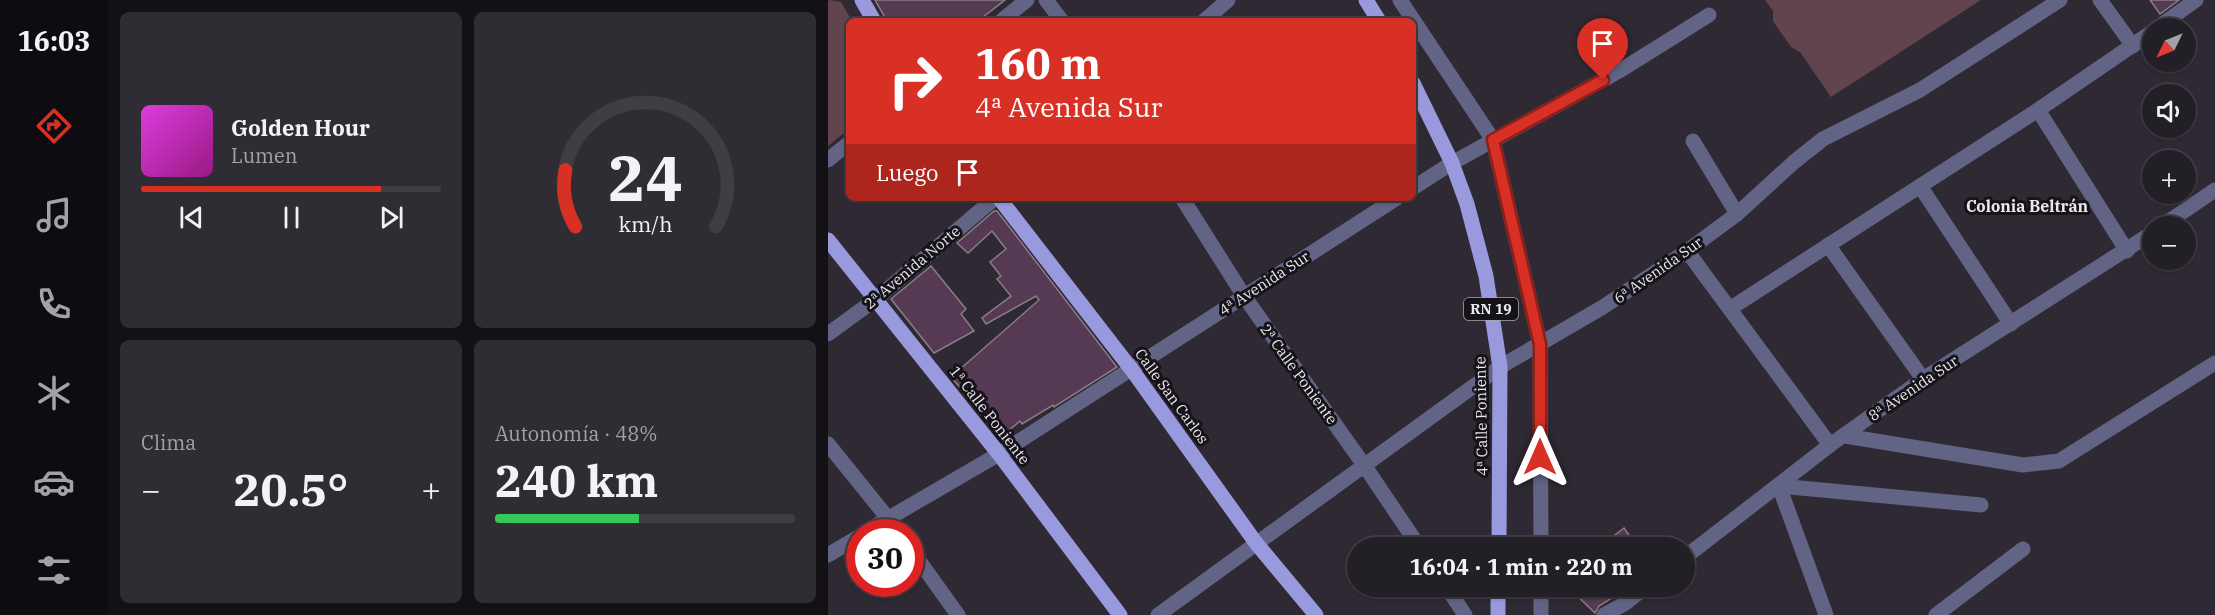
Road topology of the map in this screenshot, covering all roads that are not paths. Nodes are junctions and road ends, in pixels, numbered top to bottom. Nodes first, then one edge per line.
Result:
1 (862, 0) edge
2 (1027, 0) edge
3 (1046, 0) edge
4 (1228, 0) edge
5 (1366, 0) edge
6 (1400, 0) edge
7 (2060, 0) edge
8 (2100, 0) edge
9 (2196, 0) edge
10 (1709, 15) dead end
11 (872, 18) edge
12 (1005, 18) edge
13 (1060, 18) edge
14 (1207, 18) edge
15 (1377, 18) edge
16 (1412, 18) edge
17 (2171, 18) edge
18 (1416, 24) edge
19 (2142, 39) edge
20 (2133, 46) junction
21 (1416, 90) edge
22 (2038, 110) junction
23 (1493, 140) junction
24 (1693, 141) dead end
25 (846, 145) edge
26 (828, 160) edge
27 (1452, 163) junction
28 (1416, 186) edge
29 (1920, 186) junction
30 (2214, 194) edge
31 (993, 201) edge
32 (999, 201) edge
33 (1184, 201) edge
34 (1392, 201) edge
35 (1737, 214) junction
36 (2178, 216) edge
37 (828, 240) edge
38 (2142, 240) edge
39 (1828, 245) junction
40 (1686, 251) junction
41 (2127, 251) junction
42 (1244, 296) junction
43 (876, 299) junction
44 (1731, 308) junction
45 (2012, 324) junction
46 (828, 334) edge
47 (1540, 344) junction
48 (2215, 363) edge
49 (1500, 367) junction
50 (1132, 370) junction
51 (1923, 379) junction
52 (1845, 436) junction
53 (828, 444) edge
54 (1830, 445) junction
55 (999, 454) junction
56 (1364, 465) junction
57 (1779, 486) junction
58 (1981, 505) dead end
59 (889, 517) junction
60 (886, 519) edge
61 (1413, 537) edge
62 (1499, 537) edge
63 (1541, 537) edge
64 (1256, 543) junction
65 (846, 544) edge
66 (2023, 549) dead end
67 (1695, 550) edge
68 (828, 555) edge
69 (924, 568) edge
70 (1453, 597) edge
71 (1498, 597) edge
72 (1541, 597) edge
73 (1638, 597) edge
74 (1628, 609) edge
75 (958, 615) edge
76 (1120, 615) edge
77 (1158, 615) edge
78 (1316, 615) edge
79 (1465, 615) edge
80 (1498, 615) edge
81 (1541, 615) edge
82 (1604, 615) edge
83 (1826, 615) edge
84 (1936, 615) edge

1 - 11 main road
2 - 12 street
3 - 13 street
4 - 14 street
5 - 15 main road
6 - 16 street
7 - 35 street, 6ª Avenida Sur
8 - 20 street
9 - 17 street
10 - 23 street
18 - 23 street
19 - 20 street
20 - 22 street
21 - 27 main road, 4ª Calle Poniente / RN 19
22 - 29 street
22 - 41 street
23 - 27 street
23 - 47 street
24 - 35 street
25 - 26 street
27 - 28 street
27 - 49 main road, 4ª Calle Poniente / RN 19
29 - 39 street
29 - 45 street
30 - 36 street
31 - 43 street, 2ª Avenida Norte
32 - 50 main road, Calle San Carlos
33 - 42 street, 2ª Calle Poniente
34 - 42 street, 4ª Avenida Sur
35 - 40 street, 6ª Avenida Sur
37 - 43 main road, 1ª Calle Poniente
38 - 41 street, 8ª Avenida Sur
39 - 44 street
39 - 51 street
40 - 44 street
40 - 47 street, 6ª Avenida Sur
41 - 45 street, 8ª Avenida Sur
42 - 50 street, 4ª Avenida Sur
42 - 56 street, 2ª Calle Poniente
43 - 46 street, 2ª Avenida Norte
43 - 55 main road, 1ª Calle Poniente
44 - 54 street
45 - 51 street, 8ª Avenida Sur
47 - 49 street, 6ª Avenida Sur
47 - 63 street
48 - 52 street
49 - 56 street, 6ª Avenida Sur
49 - 62 main road, 4ª Calle Poniente / RN 19
50 - 55 street, 4ª Avenida Sur
50 - 64 main road, Calle San Carlos
51 - 52 street, 8ª Avenida Sur
52 - 54 street, 8ª Avenida Sur
53 - 59 street
54 - 57 street, 8ª Avenida Sur
55 - 59 street, 4ª Avenida Sur
55 - 76 main road, 1ª Calle Poniente
56 - 61 street, 2ª Calle Poniente
56 - 64 street, 6ª Avenida Sur
57 - 58 street
57 - 67 street, 8ª Avenida Sur
57 - 83 street
59 - 60 street, 4ª Avenida Sur
64 - 77 street, 6ª Avenida Sur
64 - 78 main road, Calle San Carlos
65 - 68 street
66 - 84 street
69 - 75 street
70 - 79 street
71 - 80 main road
72 - 81 street
73 - 74 street
74 - 82 street

